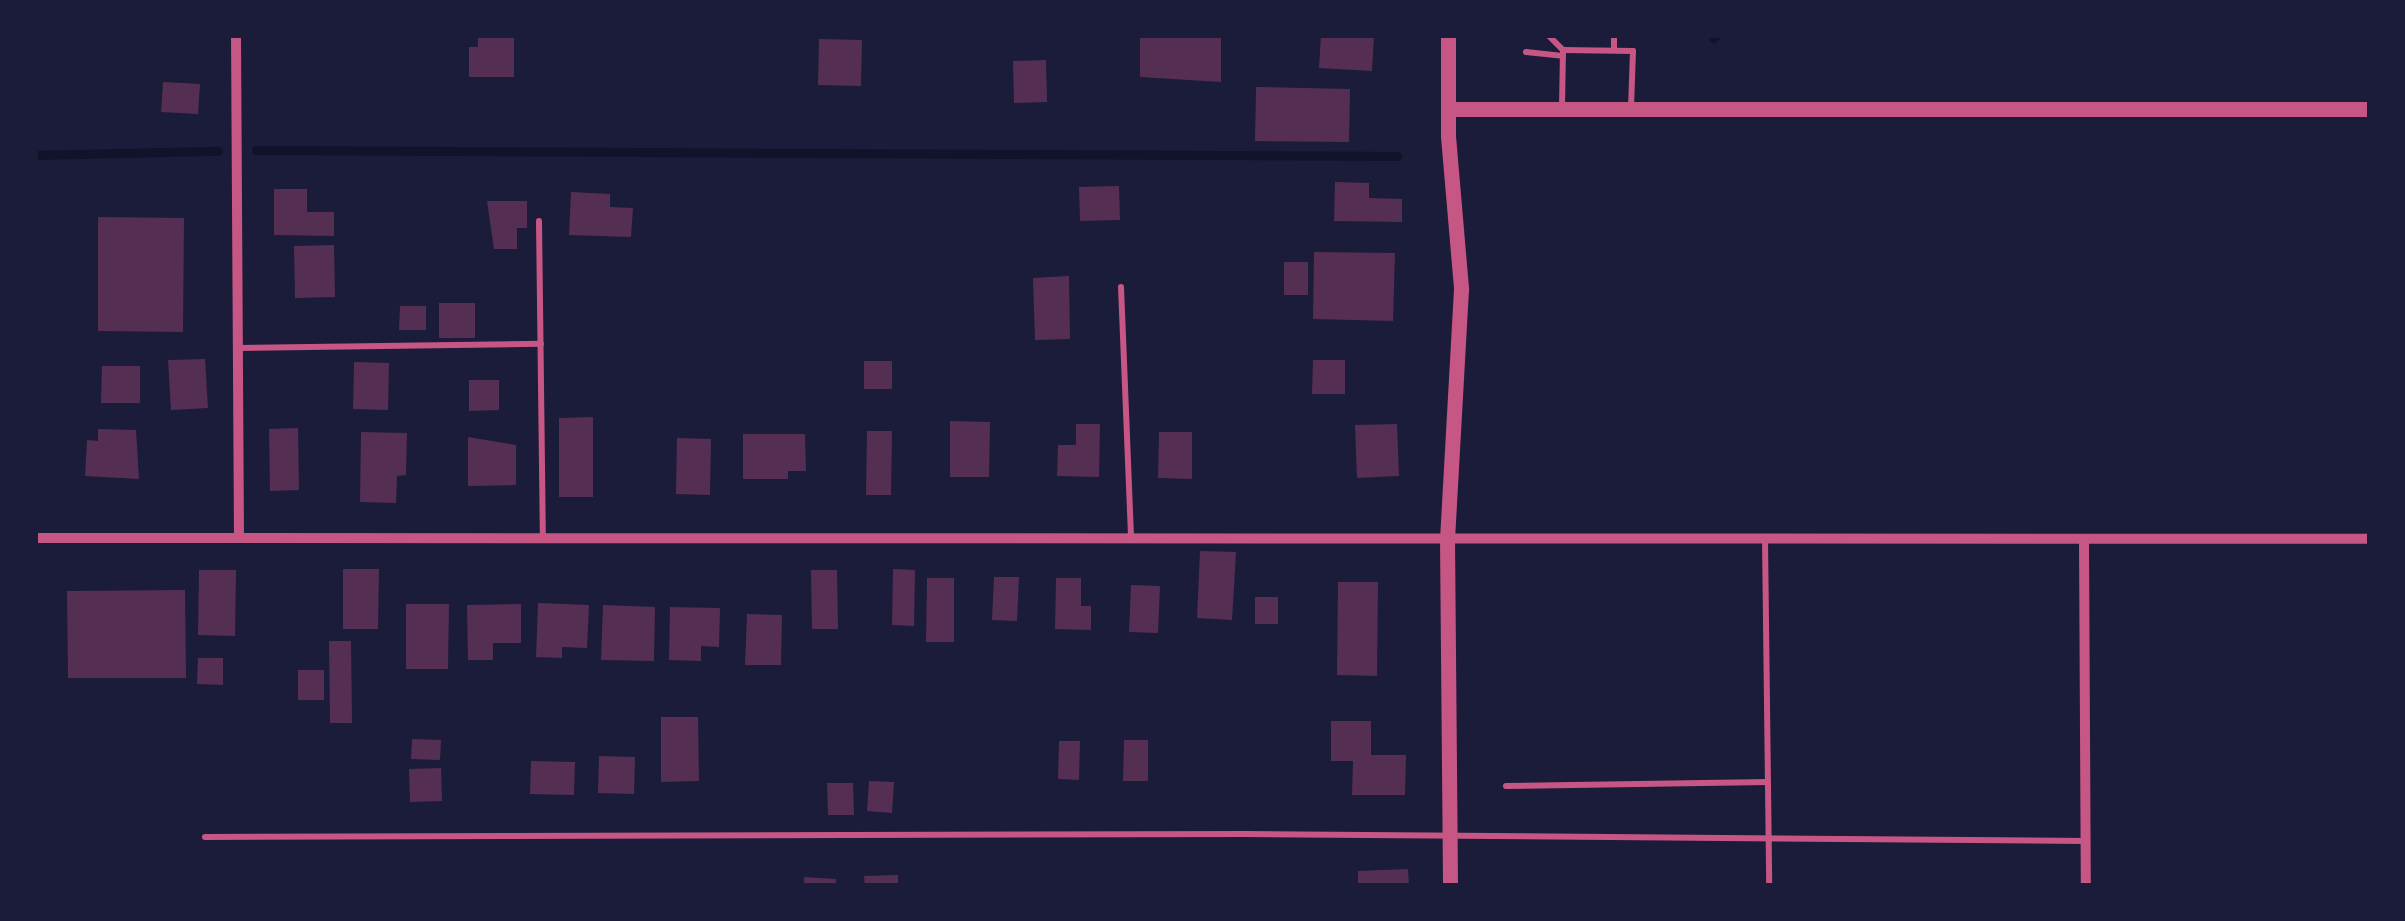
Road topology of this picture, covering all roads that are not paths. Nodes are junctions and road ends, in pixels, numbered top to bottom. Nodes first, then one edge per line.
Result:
1 (236, 35) edge
2 (1448, 35) edge
3 (1548, 35) edge
4 (1614, 35) edge
5 (1614, 50) junction
6 (1526, 52) dead end
7 (1563, 53) junction
8 (1448, 109) junction
9 (1562, 109) junction
10 (1631, 109) junction
11 (2370, 109) edge
12 (539, 221) dead end
13 (1120, 287) dead end
14 (541, 344) junction
15 (240, 348) junction
16 (35, 538) edge
17 (238, 538) junction
18 (542, 538) junction
19 (1131, 538) junction
20 (1447, 538) junction
21 (1765, 538) junction
22 (2084, 539) junction
23 (2370, 539) edge
24 (1768, 782) junction
25 (1506, 786) dead end
26 (1450, 836) junction
27 (205, 837) dead end
28 (1769, 841) junction
29 (2086, 841) junction
30 (1450, 886) edge
31 (1769, 886) edge
32 (2086, 886) edge

1 - 15 street
2 - 8 street
3 - 7 lane
4 - 5 lane
5 - 7 lane
5 - 10 lane
6 - 7 lane
7 - 9 lane
8 - 9 street
8 - 20 street
9 - 10 street
10 - 11 street
12 - 14 lane
13 - 19 lane
14 - 15 lane
14 - 18 lane
15 - 17 street
16 - 17 street
17 - 18 street
18 - 19 street
19 - 20 street
20 - 21 street
20 - 26 street
21 - 22 street
21 - 24 lane
22 - 23 street
22 - 29 street
24 - 25 lane
24 - 28 lane
26 - 27 lane
26 - 28 lane
26 - 30 street
28 - 29 lane
28 - 31 lane
29 - 32 street

